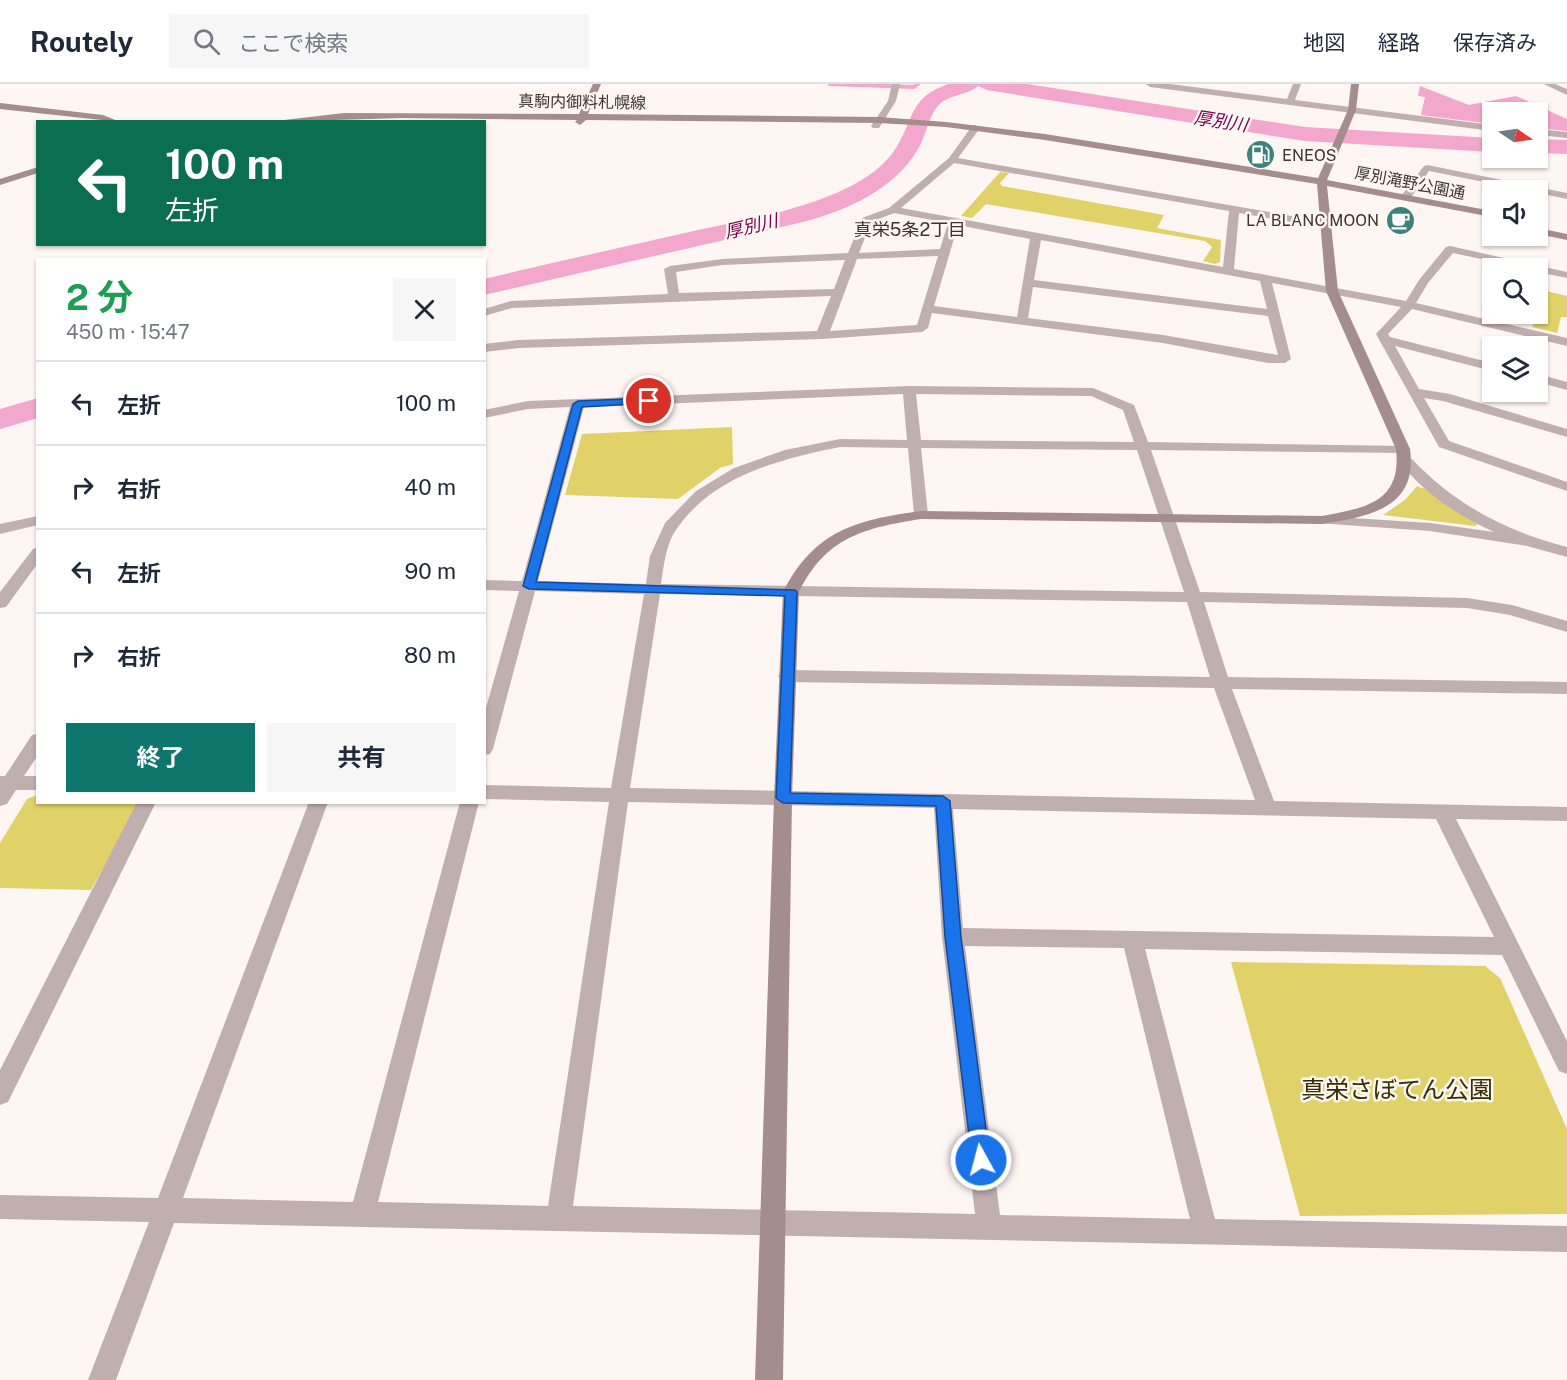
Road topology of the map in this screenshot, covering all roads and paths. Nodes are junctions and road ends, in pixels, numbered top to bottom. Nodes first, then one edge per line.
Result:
1 (597, 84) edge
2 (1153, 84) edge
3 (1225, 84) edge
4 (1297, 84) edge
5 (1355, 84) edge
6 (1548, 84) edge
7 (896, 88) edge
8 (1567, 92) edge
9 (1220, 93) junction
10 (1290, 102) junction
11 (0, 106) edge
12 (1352, 110) junction
13 (581, 119) junction
14 (108, 120) edge
15 (295, 120) edge
16 (486, 120) edge
17 (877, 123) junction
18 (1482, 127) edge
19 (975, 130) junction
20 (1548, 133) edge
21 (1567, 135) edge
22 (952, 160) junction
23 (36, 171) edge
24 (36, 178) edge
25 (0, 182) edge
26 (1322, 185) junction
27 (0, 189) edge
28 (1567, 196) edge
29 (1406, 197) junction
30 (1234, 208) junction
31 (893, 210) junction
32 (1482, 212) edge
33 (1482, 219) edge
34 (954, 221) junction
35 (1326, 225) junction
36 (1548, 226) edge
37 (1567, 230) edge
38 (1548, 233) edge
39 (1036, 237) junction
40 (1567, 237) edge
41 (944, 252) junction
42 (852, 255) junction
43 (1489, 258) edge
44 (1548, 271) edge
45 (1228, 272) junction
46 (1567, 275) edge
47 (1265, 279) junction
48 (1029, 283) junction
49 (1332, 291) junction
50 (837, 292) junction
51 (674, 297) junction
52 (1409, 305) junction
53 (929, 309) junction
54 (486, 312) edge
55 (1273, 313) junction
56 (1022, 321) junction
57 (822, 335) junction
58 (1386, 340) junction
59 (1567, 342) edge
60 (486, 348) edge
61 (1482, 364) edge
62 (1548, 381) edge
63 (1567, 386) edge
64 (909, 390) junction
65 (1414, 392) junction
66 (578, 404) junction
67 (486, 414) edge
68 (1567, 433) edge
69 (913, 442) junction
70 (1142, 446) junction
71 (1405, 456) junction
72 (1567, 487) edge
73 (921, 515) junction
74 (1169, 518) junction
75 (36, 520) edge
76 (1322, 520) junction
77 (0, 529) edge
78 (1528, 542) junction
79 (1567, 552) edge
80 (36, 555) edge
81 (486, 585) edge
82 (529, 586) junction
83 (652, 588) junction
84 (791, 592) junction
85 (1194, 597) junction
86 (0, 603) edge
87 (1567, 627) edge
88 (787, 676) junction
89 (1221, 683) junction
90 (1567, 688) edge
91 (486, 742) edge
92 (36, 743) edge
93 (5, 783) edge
94 (36, 783) edge
95 (486, 792) edge
96 (620, 795) junction
97 (783, 798) junction
98 (0, 800) edge
99 (943, 801) junction
100 (146, 804) edge
101 (318, 804) edge
102 (469, 804) edge
103 (1267, 808) junction
104 (1442, 811) junction
105 (1567, 814) edge
106 (953, 937) junction
107 (1132, 940) junction
108 (1508, 946) junction
109 (1567, 1064) edge
110 (0, 1094) edge
111 (0, 1207) edge
112 (167, 1210) junction
113 (362, 1215) junction
114 (559, 1219) junction
115 (773, 1223) junction
116 (989, 1227) junction
117 (1206, 1232) junction
118 (1567, 1239) edge
119 (102, 1380) edge
120 (769, 1380) edge

1 - 13 street
2 - 9 street
3 - 9 street
4 - 10 street
5 - 12 street
6 - 8 street
7 - 17 street
9 - 10 street
10 - 12 street
11 - 14 street
12 - 18 street
12 - 26 street
13 - 15 street, 真駒内御料札幌線
13 - 16 street, 真駒内御料札幌線
13 - 17 street, 真駒内御料札幌線
17 - 19 street, 真駒内御料札幌線
19 - 22 street
19 - 26 street, 真駒内御料札幌線
20 - 21 street
22 - 30 street
22 - 31 street
23 - 25 street
24 - 27 street
26 - 29 street, 厚別滝野公園通
26 - 33 street, 厚別滝野公園通
26 - 35 street
28 - 29 street
29 - 32 street, 厚別滝野公園通
30 - 35 street
30 - 45 street
31 - 34 street
31 - 42 street
34 - 39 street
34 - 41 street
35 - 49 street
36 - 37 street
38 - 40 street
39 - 45 street
39 - 48 street
41 - 42 street
41 - 53 street
42 - 50 street
42 - 51 street
43 - 52 street
44 - 46 street
45 - 47 street
47 - 49 street
47 - 55 street
48 - 55 street
48 - 56 street
49 - 52 street
49 - 71 street
50 - 51 street
50 - 57 street
51 - 54 street
52 - 58 street
52 - 59 street
53 - 56 street
53 - 57 street
55 - 56 street
57 - 60 street
58 - 61 street
58 - 65 street
62 - 63 street
64 - 66 street
64 - 69 street
64 - 70 street
65 - 68 street
65 - 72 street
66 - 67 street
66 - 82 street
69 - 70 street
69 - 73 street
69 - 83 street
70 - 71 street
70 - 74 street
71 - 76 street
71 - 78 street
73 - 74 street
73 - 84 street
74 - 76 street
74 - 85 street
75 - 77 street
76 - 78 street
78 - 79 street
80 - 86 street
81 - 82 street
82 - 83 street
82 - 91 street
83 - 84 street
83 - 96 street
84 - 85 street
84 - 88 street
85 - 87 street
85 - 89 street
88 - 89 street
88 - 97 street
89 - 90 street
89 - 103 street
92 - 93 street
93 - 94 street
93 - 98 street
95 - 96 street
96 - 97 street
96 - 114 street
97 - 99 street
97 - 115 street
99 - 103 street
99 - 106 street
100 - 110 street
101 - 112 street
102 - 113 street
103 - 104 street
104 - 105 street
104 - 108 street
106 - 107 street
106 - 116 street
107 - 108 street
107 - 117 street
108 - 109 street
111 - 112 street
112 - 113 street
112 - 119 street
113 - 114 street
114 - 115 street
115 - 116 street
115 - 120 street
116 - 117 street
117 - 118 street

